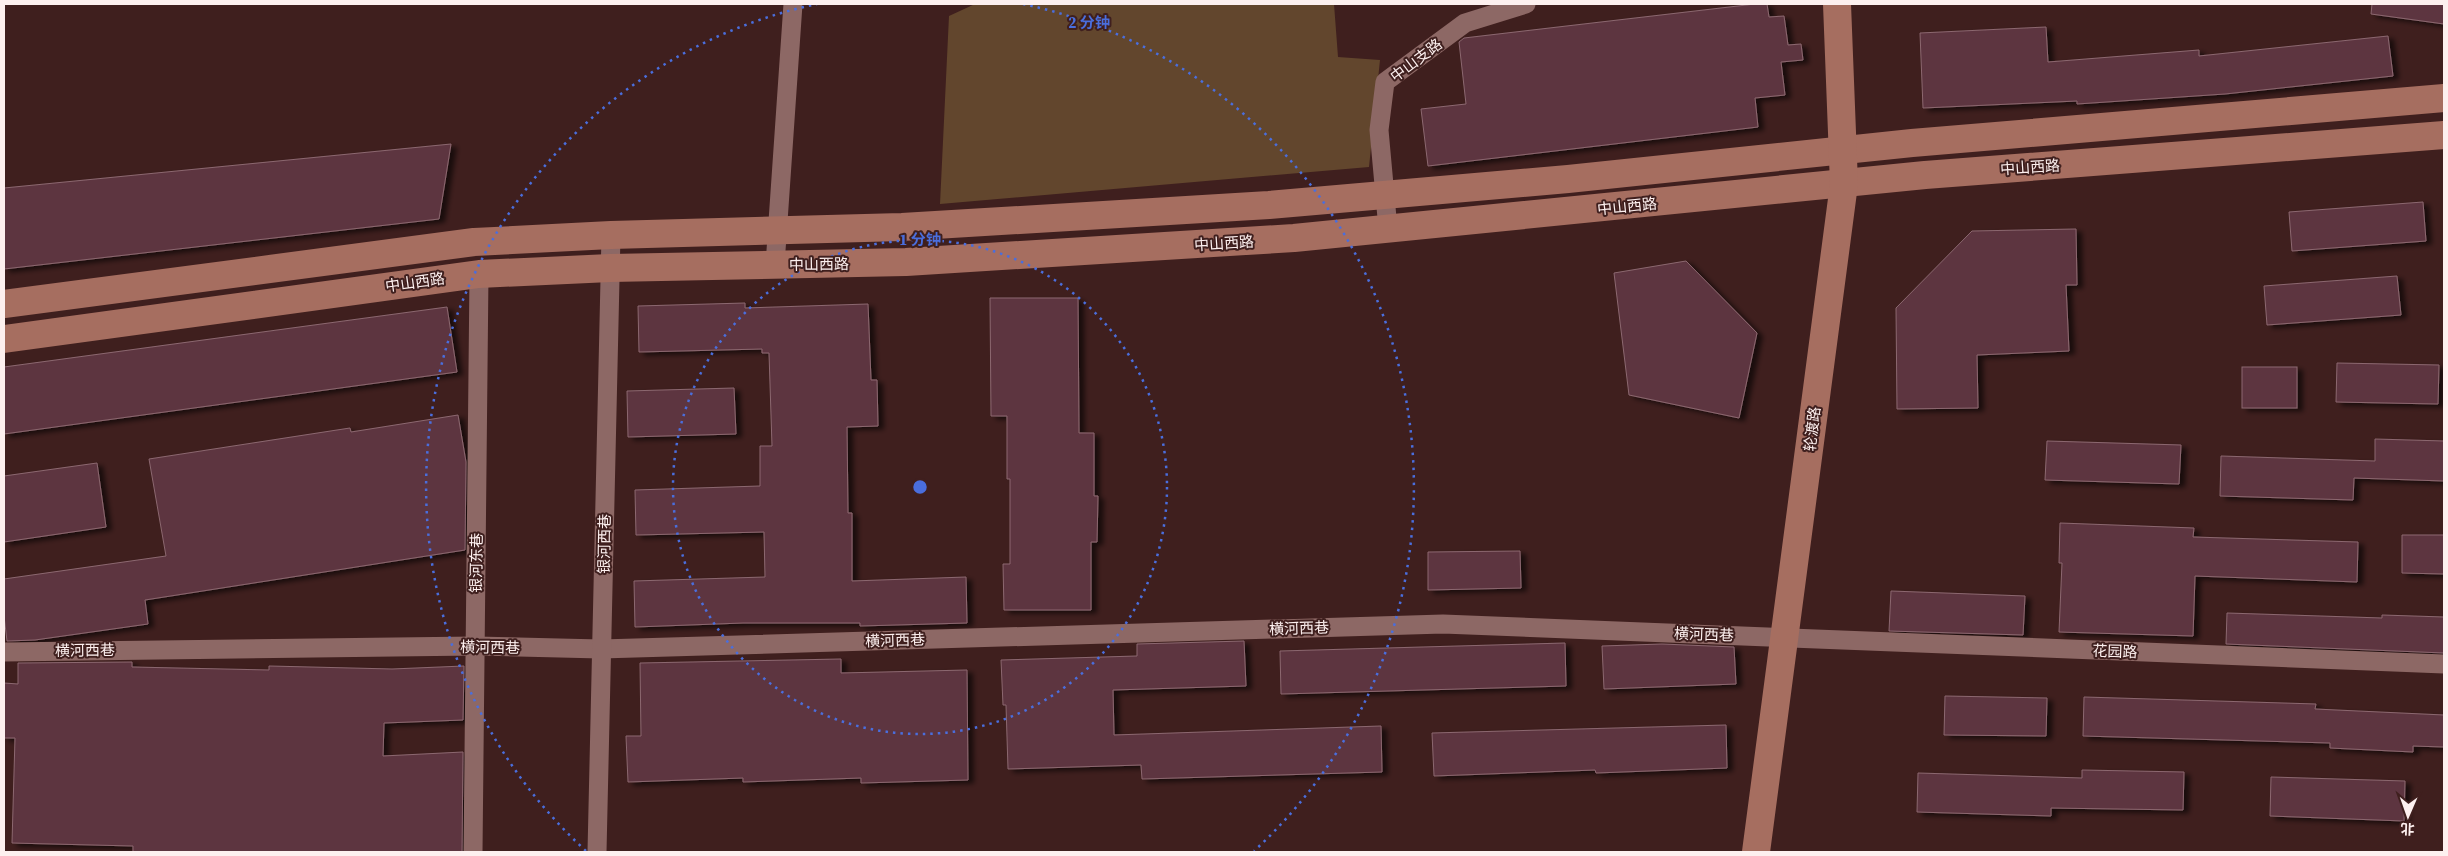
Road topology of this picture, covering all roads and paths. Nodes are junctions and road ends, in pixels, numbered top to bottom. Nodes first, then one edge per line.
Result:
1 (793, 4) edge
2 (1526, 4) edge
3 (1837, 4) edge
4 (2444, 98) edge
5 (2444, 135) edge
6 (1844, 150) junction
7 (1844, 184) junction
8 (1384, 195) junction
9 (1388, 229) junction
10 (778, 231) junction
11 (611, 235) junction
12 (775, 265) junction
13 (610, 268) junction
14 (479, 274) junction
15 (4, 304) edge
16 (4, 339) edge
17 (1785, 637) junction
18 (475, 646) junction
19 (601, 649) junction
20 (4, 652) edge
21 (2444, 664) edge
22 (473, 852) edge
23 (597, 852) edge
24 (1756, 852) edge

1 - 10 street
2 - 8 street, 中山支路
3 - 6 main road, 轮渡路
4 - 6 main road
5 - 7 main road, 中山西路
6 - 7 main road, 轮渡路
6 - 8 main road
7 - 9 main road, 中山西路
7 - 17 main road, 轮渡路
8 - 9 street, 中山支路
8 - 10 main road
9 - 12 main road, 中山西路
10 - 11 main road
10 - 12 street
11 - 13 street, 银河西巷
11 - 15 main road
12 - 13 main road, 中山西路
13 - 14 main road, 中山西路
13 - 19 street, 银河西巷
14 - 16 main road, 中山西路
14 - 18 street, 银河东巷
17 - 19 street, 横河西巷
17 - 21 street, 花园路
17 - 24 main road, 轮渡路
18 - 19 street, 横河西巷
18 - 20 street, 横河西巷
18 - 22 street, 银河东巷
19 - 23 street, 银河西巷

